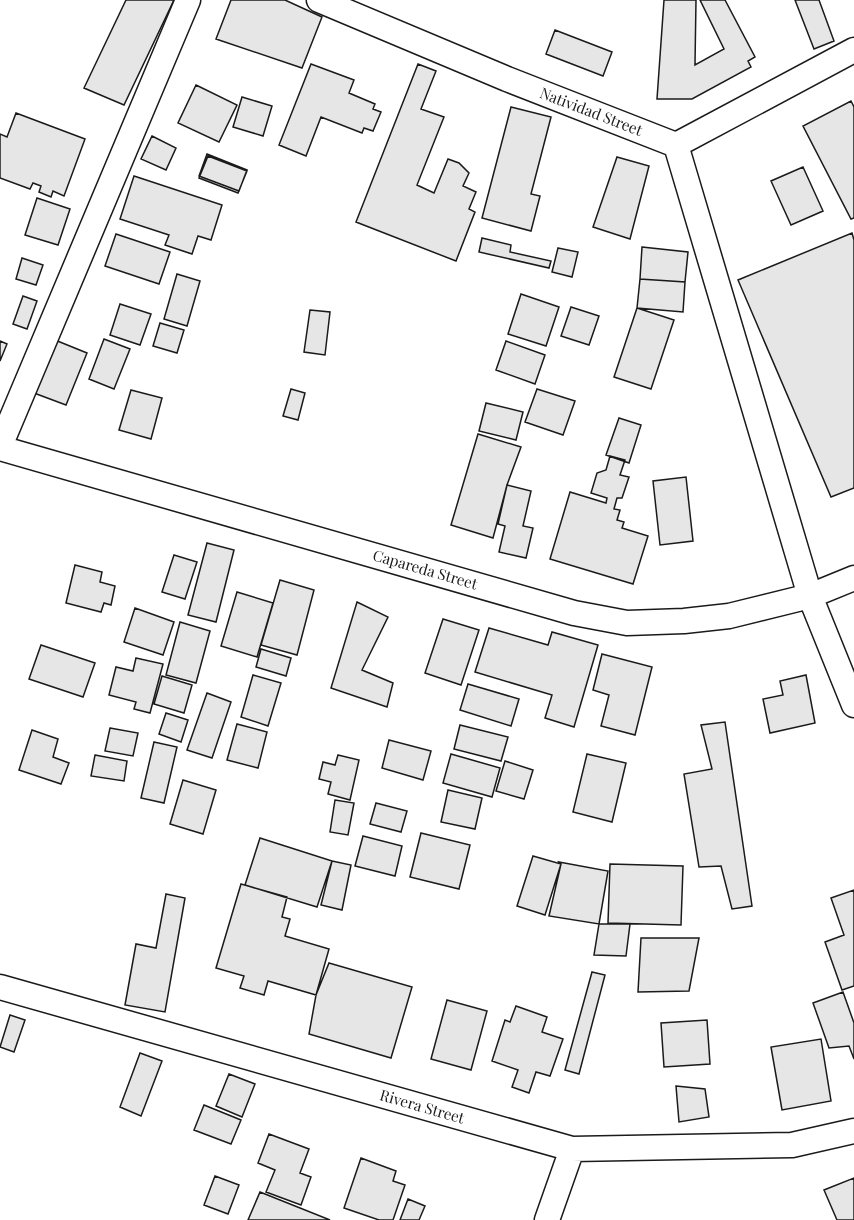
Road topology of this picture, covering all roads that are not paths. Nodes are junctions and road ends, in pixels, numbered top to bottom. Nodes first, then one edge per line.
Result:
1 (189, 0) edge
2 (319, 0) edge
3 (854, 50) edge
4 (676, 145) junction
5 (0, 447) edge
6 (854, 578) edge
7 (810, 596) junction
8 (854, 705) edge
9 (0, 987) edge
10 (854, 1131) edge
11 (572, 1149) junction
12 (547, 1220) edge

1 - 5 street
2 - 4 street, Natividad Street
3 - 4 street
4 - 7 street
5 - 7 street, Capareda Street
6 - 7 street, Capareda Street
7 - 8 street
9 - 11 street, Rivera Street
10 - 11 street, Rivera Street
11 - 12 street

